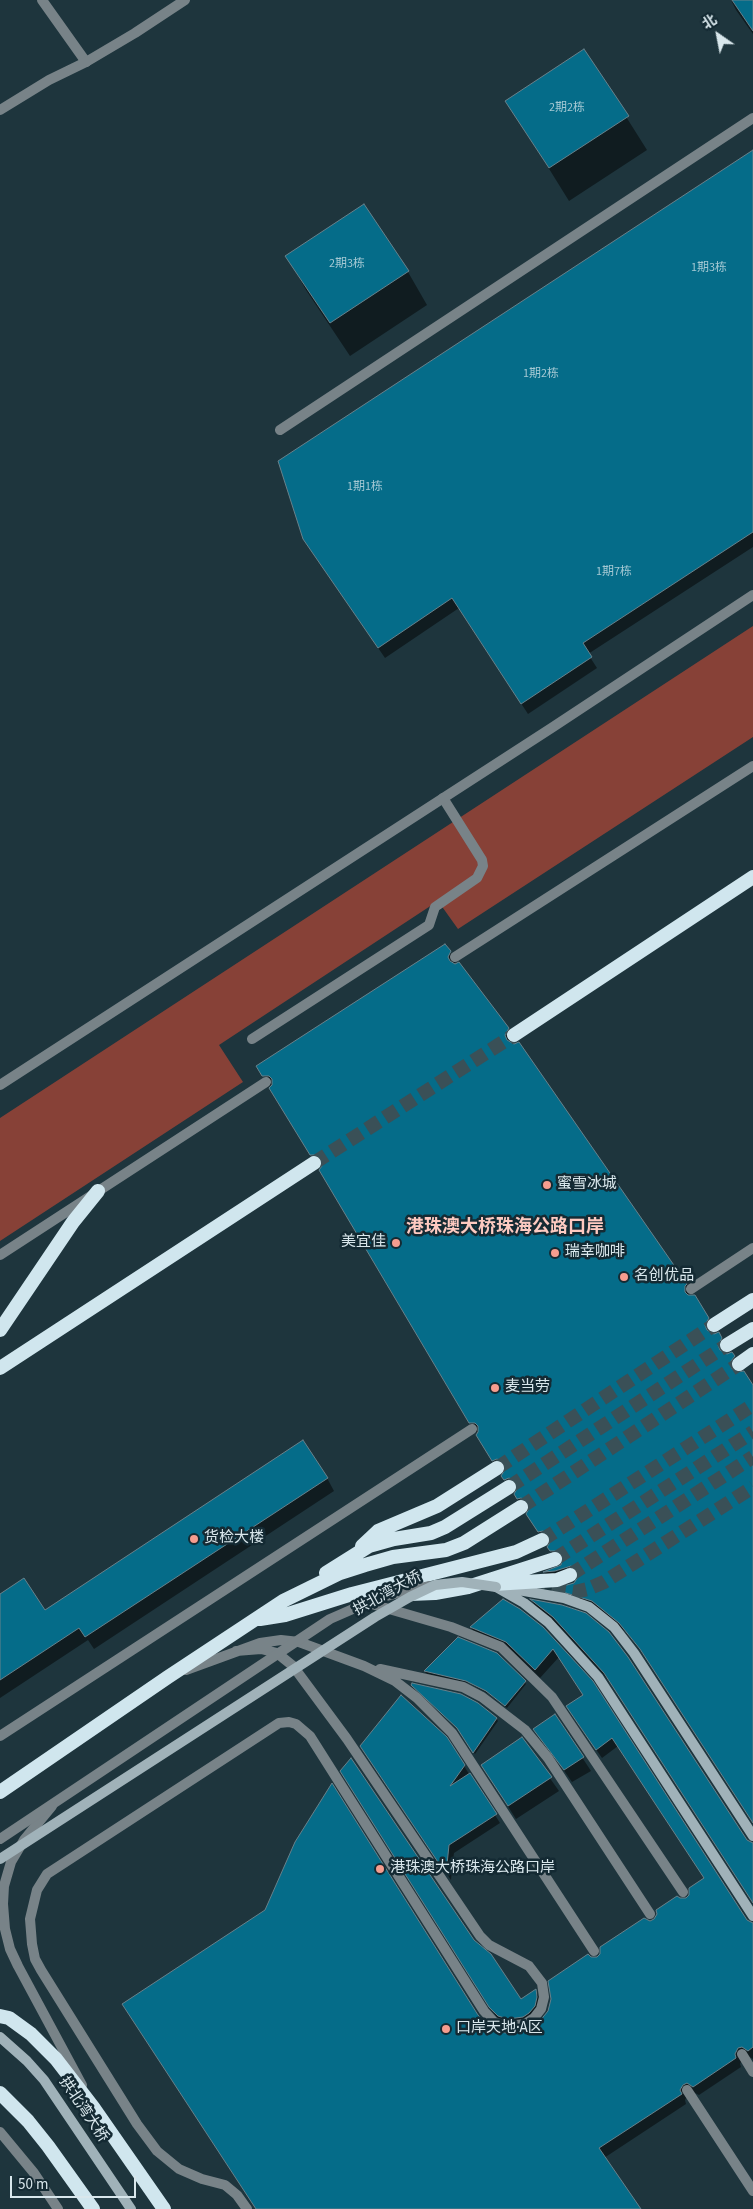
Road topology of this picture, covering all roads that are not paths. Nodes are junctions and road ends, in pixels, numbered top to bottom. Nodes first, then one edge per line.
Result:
1 (42, 0) edge
2 (185, 0) edge
3 (86, 62) junction
4 (0, 110) edge
5 (753, 118) edge
6 (280, 430) dead end
7 (753, 595) edge
8 (753, 766) edge
9 (443, 798) junction
10 (753, 877) edge
11 (455, 957) dead end
12 (514, 1035) tunnel mouth
13 (252, 1039) dead end
14 (266, 1082) dead end
15 (0, 1085) edge
16 (314, 1163) tunnel mouth
17 (98, 1191) junction
18 (753, 1248) edge
19 (0, 1255) edge
20 (691, 1289) dead end
21 (753, 1300) edge
22 (714, 1325) tunnel mouth
23 (753, 1328) edge
24 (0, 1330) edge
25 (727, 1345) tunnel mouth
26 (753, 1354) edge
27 (739, 1364) tunnel mouth
28 (0, 1368) edge
29 (472, 1429) dead end
30 (497, 1468) tunnel mouth
31 (509, 1487) tunnel mouth
32 (521, 1507) tunnel mouth
33 (542, 1540) tunnel mouth
34 (351, 1556) junction
35 (555, 1559) tunnel mouth
36 (570, 1575) tunnel mouth
37 (435, 1585) junction
38 (468, 1587) junction
39 (496, 1587) junction
40 (358, 1600) junction
41 (284, 1608) junction
42 (236, 1651) junction
43 (364, 1666) junction
44 (168, 1677) junction
45 (0, 1736) edge
46 (0, 1792) edge
47 (53, 1805) junction
48 (753, 1836) edge
49 (0, 1839) edge
50 (0, 1859) edge
51 (683, 1892) dead end
52 (650, 1914) dead end
53 (753, 1916) edge
54 (594, 1951) dead end
55 (3, 2015) edge
56 (0, 2037) edge
57 (742, 2054) dead end
58 (753, 2072) edge
59 (687, 2090) dead end
60 (0, 2092) edge
61 (93, 2107) junction
62 (0, 2132) edge
63 (76, 2185) junction
64 (753, 2191) edge
65 (58, 2209) edge
66 (87, 2209) edge
67 (92, 2209) edge
68 (131, 2209) edge
69 (164, 2209) edge
70 (246, 2209) edge

1 - 3 street
2 - 3 street
3 - 4 street
5 - 6 street
7 - 9 street
8 - 11 street
9 - 13 street
9 - 15 street
10 - 12 highway
14 - 17 street
16 - 28 highway
17 - 19 street
17 - 24 highway
18 - 20 street
21 - 22 highway
23 - 25 highway
26 - 27 highway
29 - 45 street
30 - 34 highway
31 - 34 highway
32 - 41 highway
33 - 41 highway
34 - 41 highway
35 - 38 highway
36 - 38 highway
37 - 39 main road, 拱北湾大桥, bridge
37 - 47 street, bridge
37 - 50 main road, 拱北湾大桥, bridge
38 - 40 highway
39 - 48 main road
39 - 53 main road, 拱北湾大桥
40 - 41 highway
40 - 51 street
41 - 44 highway
42 - 43 street
42 - 44 street
42 - 70 street
43 - 52 street
43 - 54 street
44 - 46 highway
47 - 49 street, bridge
47 - 61 street
55 - 61 highway
56 - 68 main road, 拱北湾大桥
57 - 58 street
59 - 64 street
60 - 63 highway
61 - 69 highway
62 - 65 street
63 - 66 highway
63 - 67 highway

